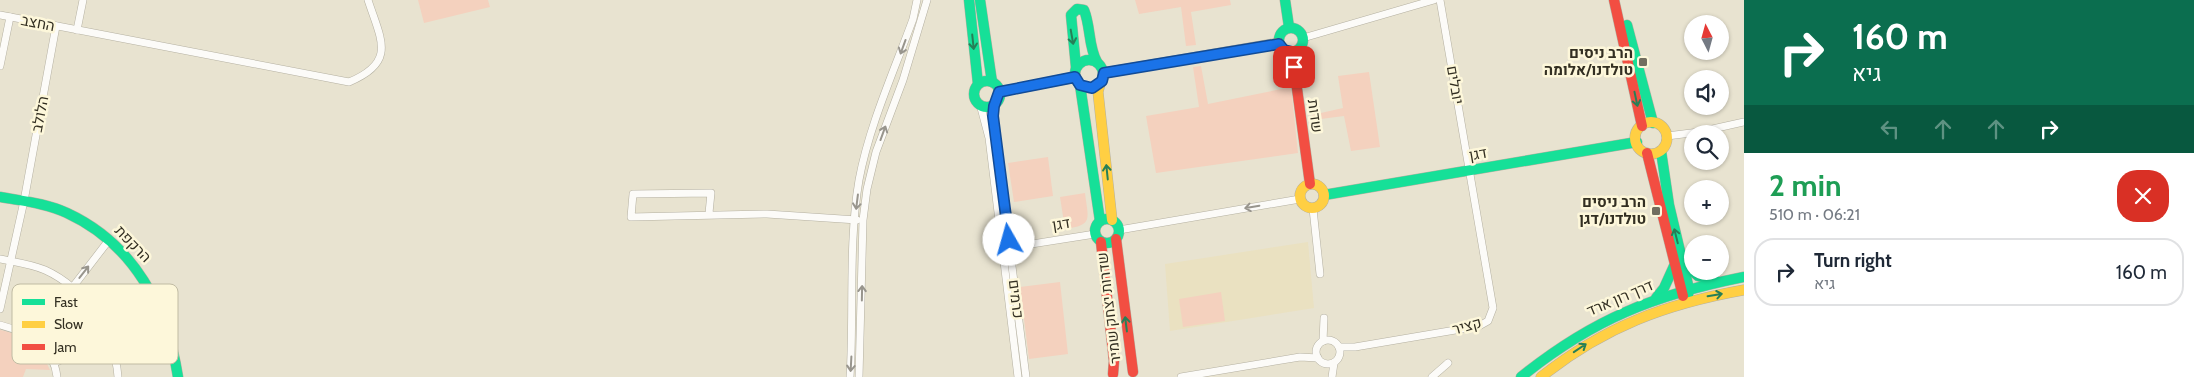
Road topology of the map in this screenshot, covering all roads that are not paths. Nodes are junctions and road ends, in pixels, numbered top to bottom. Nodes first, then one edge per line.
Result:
1 (83, 0) edge
2 (368, 0) edge
3 (917, 0) edge
4 (927, 0) edge
5 (969, 0) edge
6 (980, 0) edge
7 (1285, 0) edge
8 (1434, 0) edge
9 (1440, 0) edge
10 (1614, 0) edge
11 (1620, 0) edge
12 (0, 15) edge
13 (10, 17) junction
14 (56, 26) junction
15 (1289, 27) junction
16 (77, 30) junction
17 (1303, 38) junction
18 (1279, 44) junction
19 (1292, 52) junction
20 (1097, 62) junction
21 (0, 66) edge
22 (1104, 73) junction
23 (1077, 77) junction
24 (992, 82) junction
25 (978, 84) junction
26 (1100, 84) junction
27 (999, 92) junction
28 (996, 103) junction
29 (980, 104) junction
30 (1744, 122) edge
31 (1653, 123) junction
32 (1642, 126) junction
33 (1667, 136) junction
34 (1636, 142) junction
35 (1660, 151) junction
36 (1647, 153) junction
37 (1470, 171) junction
38 (1310, 184) junction
39 (1324, 195) junction
40 (0, 197) edge
41 (1300, 199) junction
42 (24, 201) junction
43 (1313, 209) junction
44 (709, 213) junction
45 (854, 220) junction
46 (863, 220) junction
47 (1112, 220) junction
48 (1100, 221) junction
49 (1118, 234) junction
50 (1098, 238) junction
51 (109, 240) junction
52 (1006, 248) junction
53 (0, 259) edge
54 (10, 261) junction
55 (1678, 263) junction
56 (1320, 274) dead end
57 (1744, 277) edge
58 (1719, 282) junction
59 (66, 284) edge
60 (75, 284) edge
61 (148, 284) edge
62 (1685, 290) junction
63 (1744, 290) edge
64 (1656, 298) junction
65 (1687, 300) junction
66 (0, 309) edge
67 (1332, 340) junction
68 (1323, 341) junction
69 (1340, 346) junction
70 (1355, 347) junction
71 (1317, 349) junction
72 (1340, 356) junction
73 (1300, 357) junction
74 (1318, 358) junction
75 (1448, 362) dead end
76 (1334, 363) junction
77 (54, 364) edge
78 (114, 364) edge
79 (177, 364) edge
80 (1325, 364) junction
81 (1135, 375) edge
82 (1112, 376) edge
83 (57, 377) edge
84 (118, 377) edge
85 (178, 377) edge
86 (850, 377) edge
87 (859, 377) edge
88 (1018, 377) edge
89 (1026, 377) edge
90 (1180, 377) edge
91 (1331, 377) edge
92 (1432, 377) edge
93 (1521, 377) edge
94 (1541, 377) edge

1 - 16 street
2 - 16 street, החצב
3 -> 45 street
46 -> 4 street
5 -> 25 street
6 - 24 street
7 - 15 street
8 - 17 street
9 - 37 street, יובלים
10 -> 32 street
11 - 31 street
12 - 13 street, החצב
13 - 14 street, החצב
13 - 21 street
14 - 16 street, החצב
14 - 42 street, הלולב
15 - 17 street
15 - 18 street
17 - 19 street
18 - 19 street
18 - 22 street
19 - 38 street, שדות
20 - 22 street
20 - 23 street
20 -> 23 street
22 - 26 street
23 - 26 street
23 - 27 street
23 - 48 street
24 - 25 street
24 - 27 street
25 - 29 street
47 -> 26 street
27 - 28 street
28 - 29 street
28 - 52 street, כרמים
29 - 52 street, כרמים
30 - 33 street
31 - 32 street
31 - 33 street
32 - 34 street
33 - 35 street
34 - 36 street
34 - 37 street, דגן
35 - 36 street
55 -> 35 street
36 - 55 street
37 - 39 street, דגן
37 - 70 street, קציר
38 - 39 street
38 - 41 street
39 - 43 street
40 - 42 street, הרקפת
41 - 43 street
41 -> 49 street
42 - 51 street, הרקפת
42 - 54 street, הלולב
43 - 56 street
44 - 44 street
44 - 45 street
45 - 46 street
45 -> 86 street
87 -> 46 street
47 - 48 street
47 - 49 street
48 - 50 street
49 - 50 street
81 -> 49 street, שדרות יצחק שמיר
50 - 52 street, דגן
50 - 82 street, שדרות יצחק שמיר
60 -> 51 street
51 - 61 street, הרקפת
52 - 88 street, כרמים
52 - 89 street, כרמים
53 - 54 street
54 - 59 street
54 - 66 street, הלולב
55 - 58 street
55 - 62 street
55 - 64 street
57 - 58 street, דרך רון ארד
58 - 62 street, דרך רון ארד
62 - 64 street, דרך רון ארד
62 - 65 street
65 -> 63 street, דרך רון ארד
64 - 93 street, דרך רון ארד
94 -> 65 street, דרך רון ארד
67 - 68 street
67 - 68 street
67 - 69 street
68 - 71 street
69 - 70 street, קציר
69 - 72 street
70 - 72 street, קציר
71 - 73 street
71 - 74 street
72 - 76 street
73 - 74 street
73 - 90 street
74 - 80 street
75 - 92 street
76 - 80 street
76 - 91 street
77 - 83 street
78 - 84 street
79 - 85 street, הרקפת
80 - 91 street
81 - 82 street

